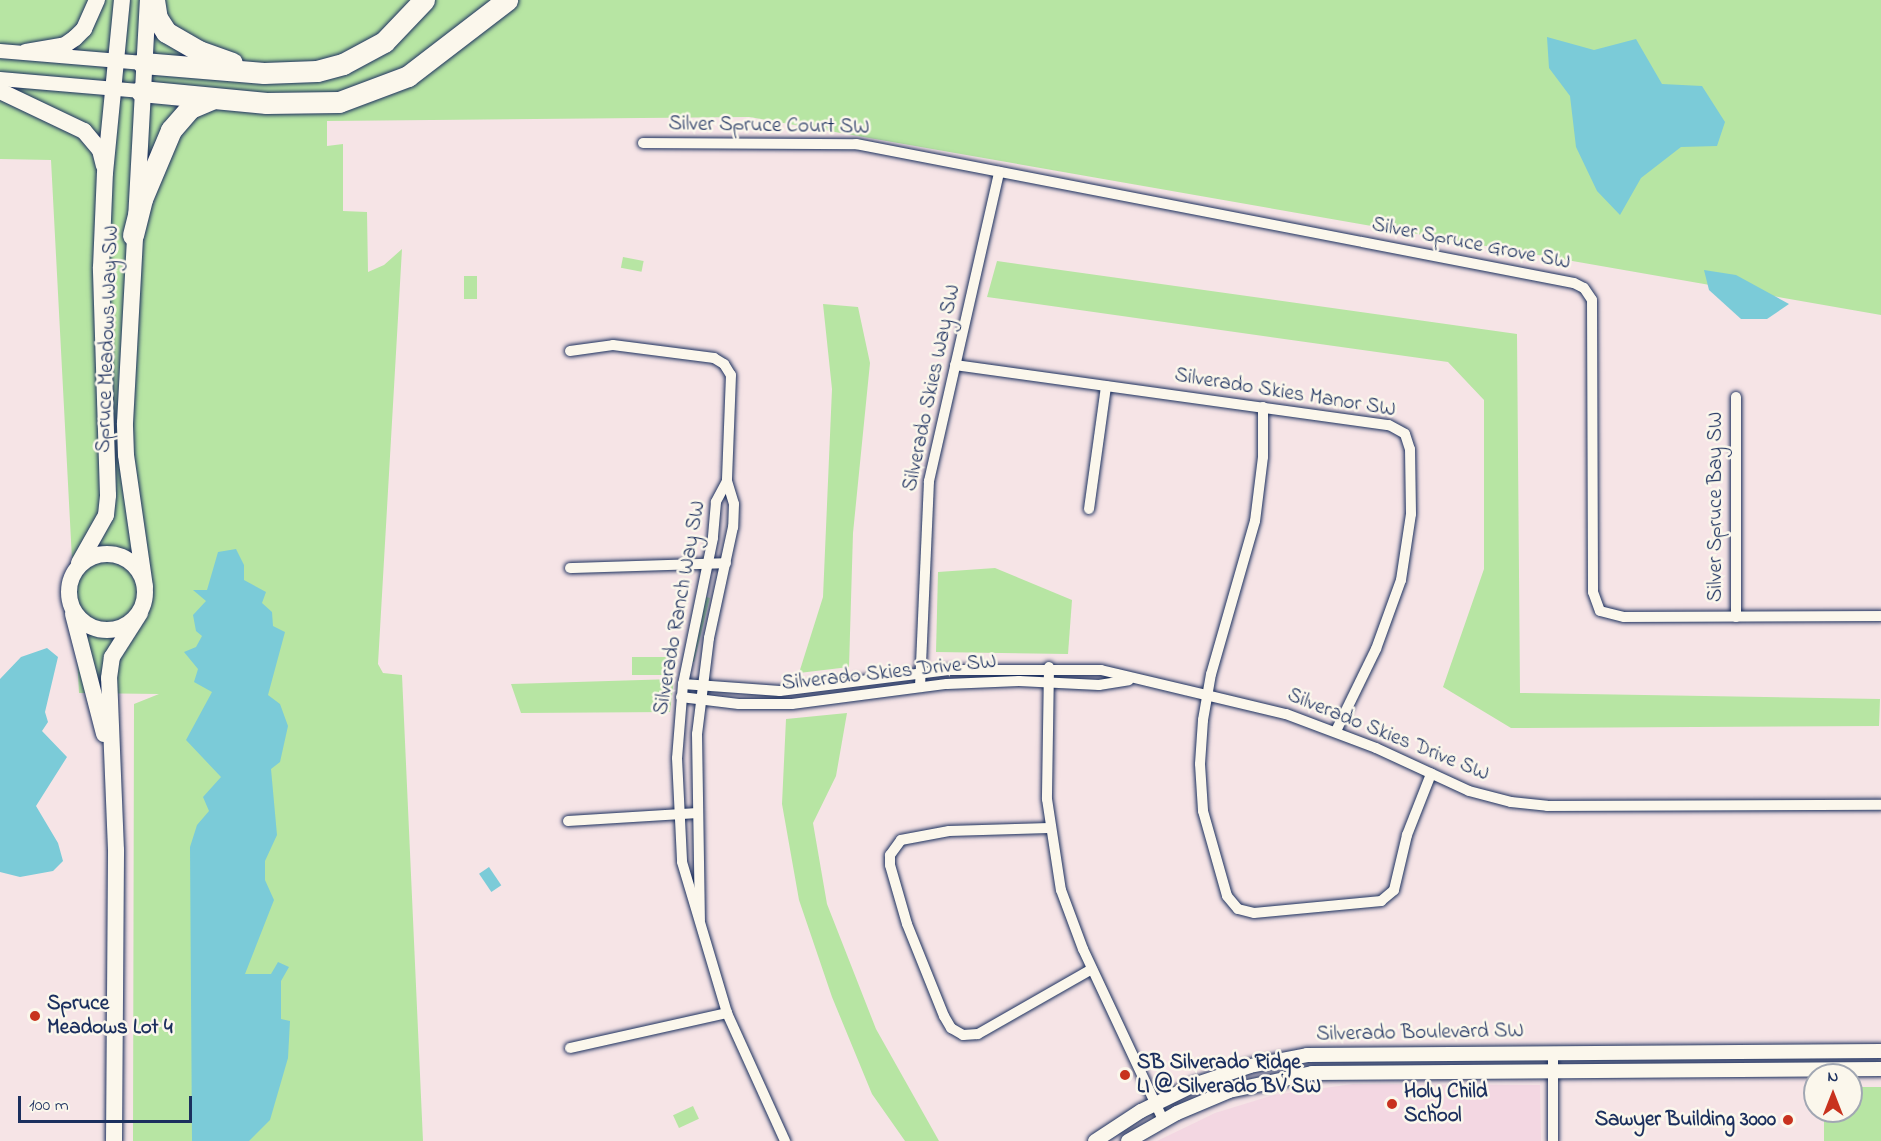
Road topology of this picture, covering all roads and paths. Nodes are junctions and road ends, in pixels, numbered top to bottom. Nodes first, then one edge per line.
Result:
1 (97, 0) edge
2 (122, 0) edge
3 (148, 0) edge
4 (154, 0) edge
5 (424, 0) edge
6 (507, 0) edge
7 (0, 51) edge
8 (26, 52) junction
9 (117, 60) junction
10 (143, 63) junction
11 (264, 73) junction
12 (0, 80) edge
13 (115, 88) junction
14 (0, 91) edge
15 (141, 91) junction
16 (212, 98) junction
17 (643, 143) dead end
18 (999, 172) junction
19 (105, 173) junction
20 (133, 235) junction
21 (570, 351) dead end
22 (955, 365) junction
23 (1106, 386) junction
24 (1736, 398) dead end
25 (1263, 407) junction
26 (727, 481) junction
27 (1089, 509) dead end
28 (726, 563) junction
29 (80, 564) junction
30 (707, 565) junction
31 (570, 568) dead end
32 (145, 587) junction
33 (70, 604) junction
34 (140, 613) junction
35 (1881, 616) edge
36 (1736, 617) junction
37 (1049, 668) junction
38 (921, 674) junction
39 (1135, 678) junction
40 (1049, 681) junction
41 (683, 684) junction
42 (702, 686) junction
43 (920, 687) junction
44 (1207, 693) junction
45 (681, 697) junction
46 (700, 700) junction
47 (1336, 731) junction
48 (113, 773) junction
49 (1431, 774) junction
50 (1881, 805) edge
51 (698, 813) junction
52 (678, 814) junction
53 (568, 821) dead end
54 (1049, 828) junction
55 (700, 920) junction
56 (1092, 969) junction
57 (727, 1013) junction
58 (570, 1048) dead end
59 (1553, 1052) junction
60 (1692, 1052) junction
61 (1881, 1052) edge
62 (1553, 1070) junction
63 (1692, 1070) junction
64 (1881, 1070) edge
65 (1155, 1103) junction
66 (1163, 1120) junction
67 (114, 1141) edge
68 (785, 1141) edge
69 (1095, 1141) edge
70 (1128, 1141) edge
71 (1553, 1141) edge

1 - 8 main road
2 - 9 main road, Spruce Meadows Way SW
3 - 10 main road, Spruce Meadows Way SW
4 - 11 highway
5 - 11 highway
6 - 16 highway
7 - 8 street
8 - 9 street
9 - 10 street
9 - 13 main road, Spruce Meadows Way SW
10 - 11 highway
10 - 15 main road, Spruce Meadows Way SW
12 - 13 street
13 - 15 street
13 - 19 main road, Spruce Meadows Way SW
14 - 19 main road
15 - 16 highway
15 - 20 main road, Spruce Meadows Way SW
16 - 20 highway
17 - 18 street, Silver Spruce Court SW
18 - 22 street, Silverado Skies Way SW
18 - 36 street, Silver Spruce Grove SW
19 - 29 main road, Spruce Meadows Way SW
20 - 32 main road, Spruce Meadows Way SW
21 - 26 street, Silverado Ranch Way SW
22 - 23 street, Silverado Skies Manor SW
22 - 38 street, Silverado Skies Way SW
23 - 25 street, Silverado Skies Manor SW
23 - 27 street
24 - 36 street, Silver Spruce Bay SW
25 - 44 street
25 - 47 street, Silverado Skies Manor SW
26 - 28 street, Silverado Ranch Way SW
26 - 30 street, Silverado Ranch Way SW
28 - 30 street
28 - 42 street, Silverado Ranch Way SW
29 - 32 main road
29 - 33 main road
30 - 31 street
30 - 41 street, Silverado Ranch Way SW
32 - 34 main road
33 - 34 main road
33 - 48 main road
34 - 48 main road
35 - 36 street, Silver Spruce Grove SW
37 - 38 street, Silverado Skies Drive SW
37 - 39 street, Silverado Skies Drive SW
37 - 40 street
38 - 42 street, Silverado Skies Drive SW
38 - 43 street, Silverado Skies Way SW
39 - 40 street, Silverado Skies Drive SW
39 - 44 street, Silverado Skies Drive SW
40 - 43 street, Silverado Skies Drive SW
40 - 54 street
41 - 42 street, Silverado Skies Drive SW
41 - 45 street, Silverado Ranch Way SW
42 - 46 street, Silverado Ranch Way SW
43 - 46 street, Silverado Skies Drive SW
44 - 47 street, Silverado Skies Drive SW
44 - 49 street
45 - 46 street, Silverado Skies Drive SW
45 - 52 street, Silverado Ranch Way SW
46 - 51 street, Silverado Ranch Way SW
47 - 49 street, Silverado Skies Drive SW
48 - 67 main road
49 - 50 street, Silverado Skies Drive SW
51 - 52 street
51 - 55 street, Silverado Ranch Way SW
52 - 53 street
52 - 55 street, Silverado Ranch Way SW
54 - 56 street
54 - 56 street
55 - 57 street, Silverado Ranch Way SW
56 - 65 street
57 - 58 street
57 - 68 street, Silverado Ranch Way SW
59 - 60 street, Silverado Boulevard SW
59 - 62 street
59 - 65 street, Silverado Boulevard SW
60 - 61 street, Silverado Boulevard SW
60 - 63 street
62 - 63 street, Silverado Boulevard SW
62 - 66 street, Silverado Boulevard SW
62 - 71 street
63 - 64 street, Silverado Boulevard SW
65 - 66 street
65 - 69 street, Silverado Boulevard SW
66 - 70 street, Silverado Boulevard SW

